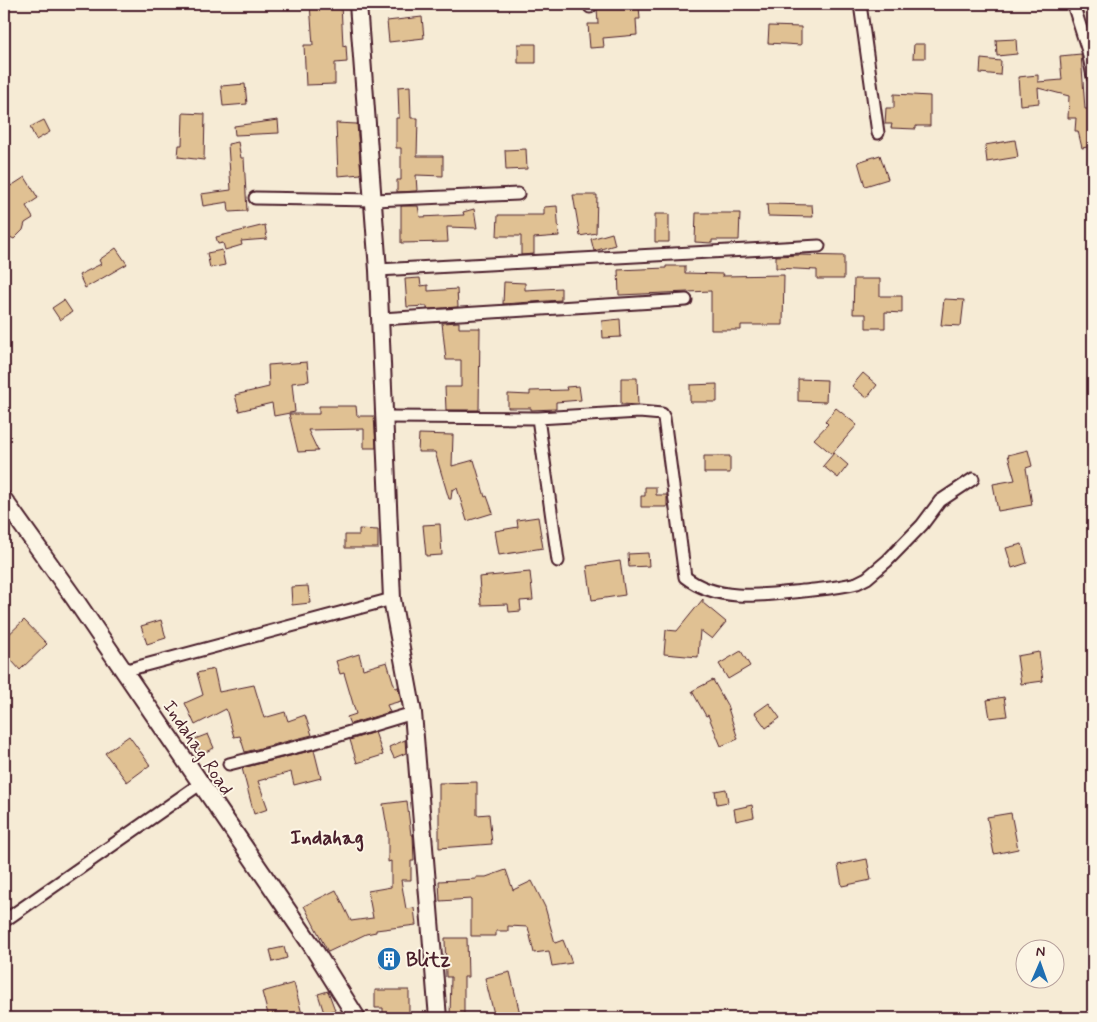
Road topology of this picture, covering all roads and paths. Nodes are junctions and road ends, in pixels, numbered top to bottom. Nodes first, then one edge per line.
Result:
1 (358, 4) edge
2 (860, 4) edge
3 (1073, 4) edge
4 (1091, 51) edge
5 (1093, 77) edge
6 (878, 133) dead end
7 (518, 194) dead end
8 (254, 198) dead end
9 (374, 200) junction
10 (819, 246) dead end
11 (378, 270) junction
12 (686, 300) dead end
13 (381, 319) junction
14 (384, 418) junction
15 (538, 418) junction
16 (973, 479) dead end
17 (4, 500) edge
18 (558, 561) dead end
19 (392, 599) junction
20 (123, 671) junction
21 (414, 713) junction
22 (229, 764) dead end
23 (200, 784) junction
24 (4, 921) edge
25 (356, 1018) edge
26 (438, 1018) edge

1 - 9 main road
2 - 6 street
3 - 4 street
4 - 5 street
7 - 9 street
8 - 9 street
9 - 11 main road
10 - 11 street
11 - 13 main road
12 - 13 street
13 - 14 main road
14 - 15 street
14 - 19 main road
15 - 16 street
15 - 18 street
17 - 20 main road, Indahag Road
19 - 20 street
19 - 21 main road
20 - 23 main road, Indahag Road
21 - 22 street
21 - 26 main road
23 - 24 street
23 - 25 main road, Indahag Road

